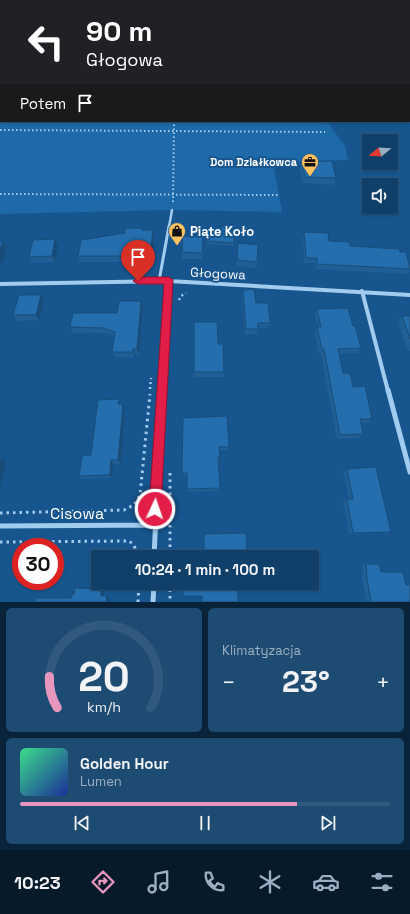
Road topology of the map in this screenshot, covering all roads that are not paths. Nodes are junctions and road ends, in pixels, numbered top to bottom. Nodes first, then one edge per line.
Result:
1 (172, 210) road end
2 (169, 280) junction
3 (159, 281) junction
4 (0, 284) edge
5 (362, 291) junction
6 (410, 295) edge
7 (410, 472) edge
8 (154, 525) junction
9 (0, 526) edge
10 (154, 550) edge
11 (154, 590) edge
12 (154, 602) edge

1 - 3 lane
2 - 3 street, Głogowa
2 - 5 street, Głogowa
2 - 8 street
3 - 4 street, Głogowa
5 - 6 street, Głogowa
5 - 7 street
8 - 9 street, Cisowa
8 - 10 street
11 - 12 street

